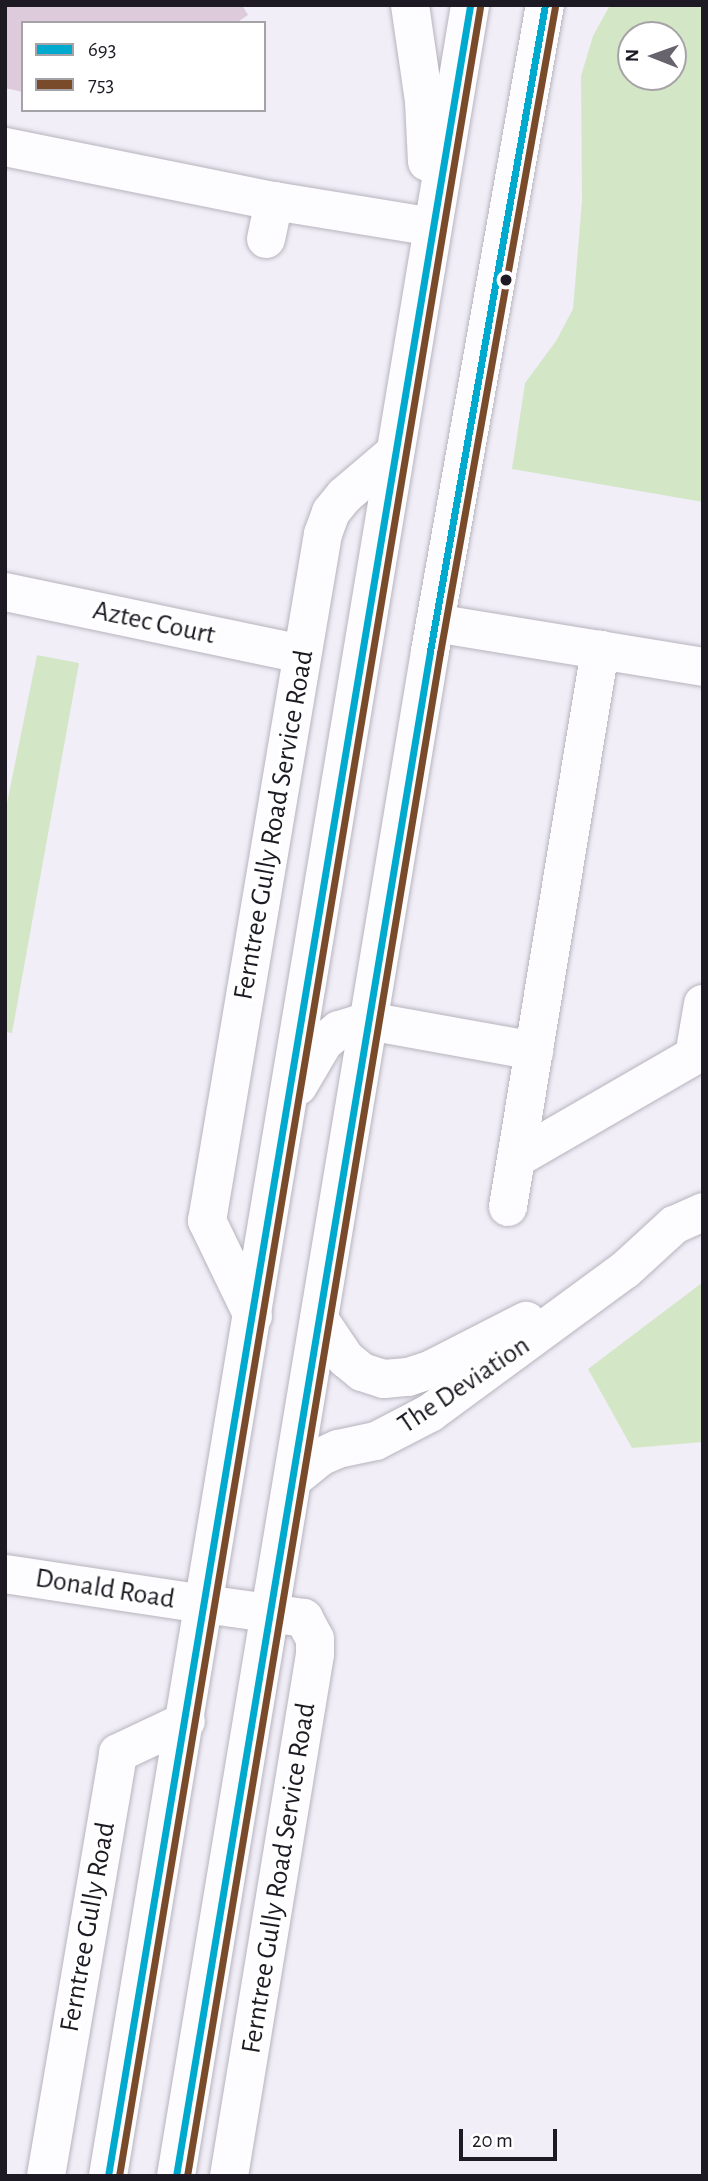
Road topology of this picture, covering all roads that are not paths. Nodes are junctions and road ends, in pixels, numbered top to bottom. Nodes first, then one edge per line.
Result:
1 (410, 5) edge
2 (470, 5) edge
3 (545, 5) edge
4 (5, 147) edge
5 (274, 201) junction
6 (432, 227) junction
7 (266, 239) dead end
8 (393, 455) junction
9 (5, 592) edge
10 (435, 623) junction
11 (600, 650) junction
12 (302, 654) junction
13 (703, 667) edge
14 (703, 1004) edge
15 (368, 1021) junction
16 (534, 1051) junction
17 (286, 1110) junction
18 (517, 1158) junction
19 (508, 1207) dead end
20 (703, 1212) edge
21 (703, 1241) edge
22 (625, 1270) junction
23 (253, 1316) junction
24 (319, 1319) junction
25 (293, 1479) junction
26 (5, 1574) edge
27 (204, 1604) junction
28 (269, 1613) junction
29 (186, 1721) junction
30 (200, 2035) junction
31 (252, 2044) junction
32 (46, 2176) edge
33 (108, 2176) edge
34 (176, 2176) edge
35 (229, 2176) edge

1 - 6 main road
2 - 6 main road
3 - 10 main road
4 - 5 main road
5 - 6 main road
5 - 7 main road
6 - 8 main road
8 - 12 main road, Ferntree Gully Road Service Road
8 - 17 main road
9 - 12 main road, Aztec Court
10 - 11 main road
10 - 15 main road
11 - 13 main road
11 - 16 main road
12 - 23 main road, Ferntree Gully Road Service Road
14 - 18 main road
15 - 16 main road
15 - 17 main road
15 - 24 main road
16 - 18 main road
17 - 23 main road
18 - 19 main road
20 - 22 main road, The Deviation
21 - 22 main road, The Deviation
22 - 24 main road, The Deviation
22 - 25 main road, The Deviation
23 - 27 main road
24 - 25 main road
25 - 28 main road
26 - 27 main road, Donald Road
27 - 28 main road, Donald Road
27 - 29 main road
28 - 30 main road
28 - 31 main road, Ferntree Gully Road Service Road
29 - 32 main road, Ferntree Gully Road
29 - 33 main road
30 - 31 main road
30 - 34 main road
31 - 35 main road, Ferntree Gully Road Service Road

